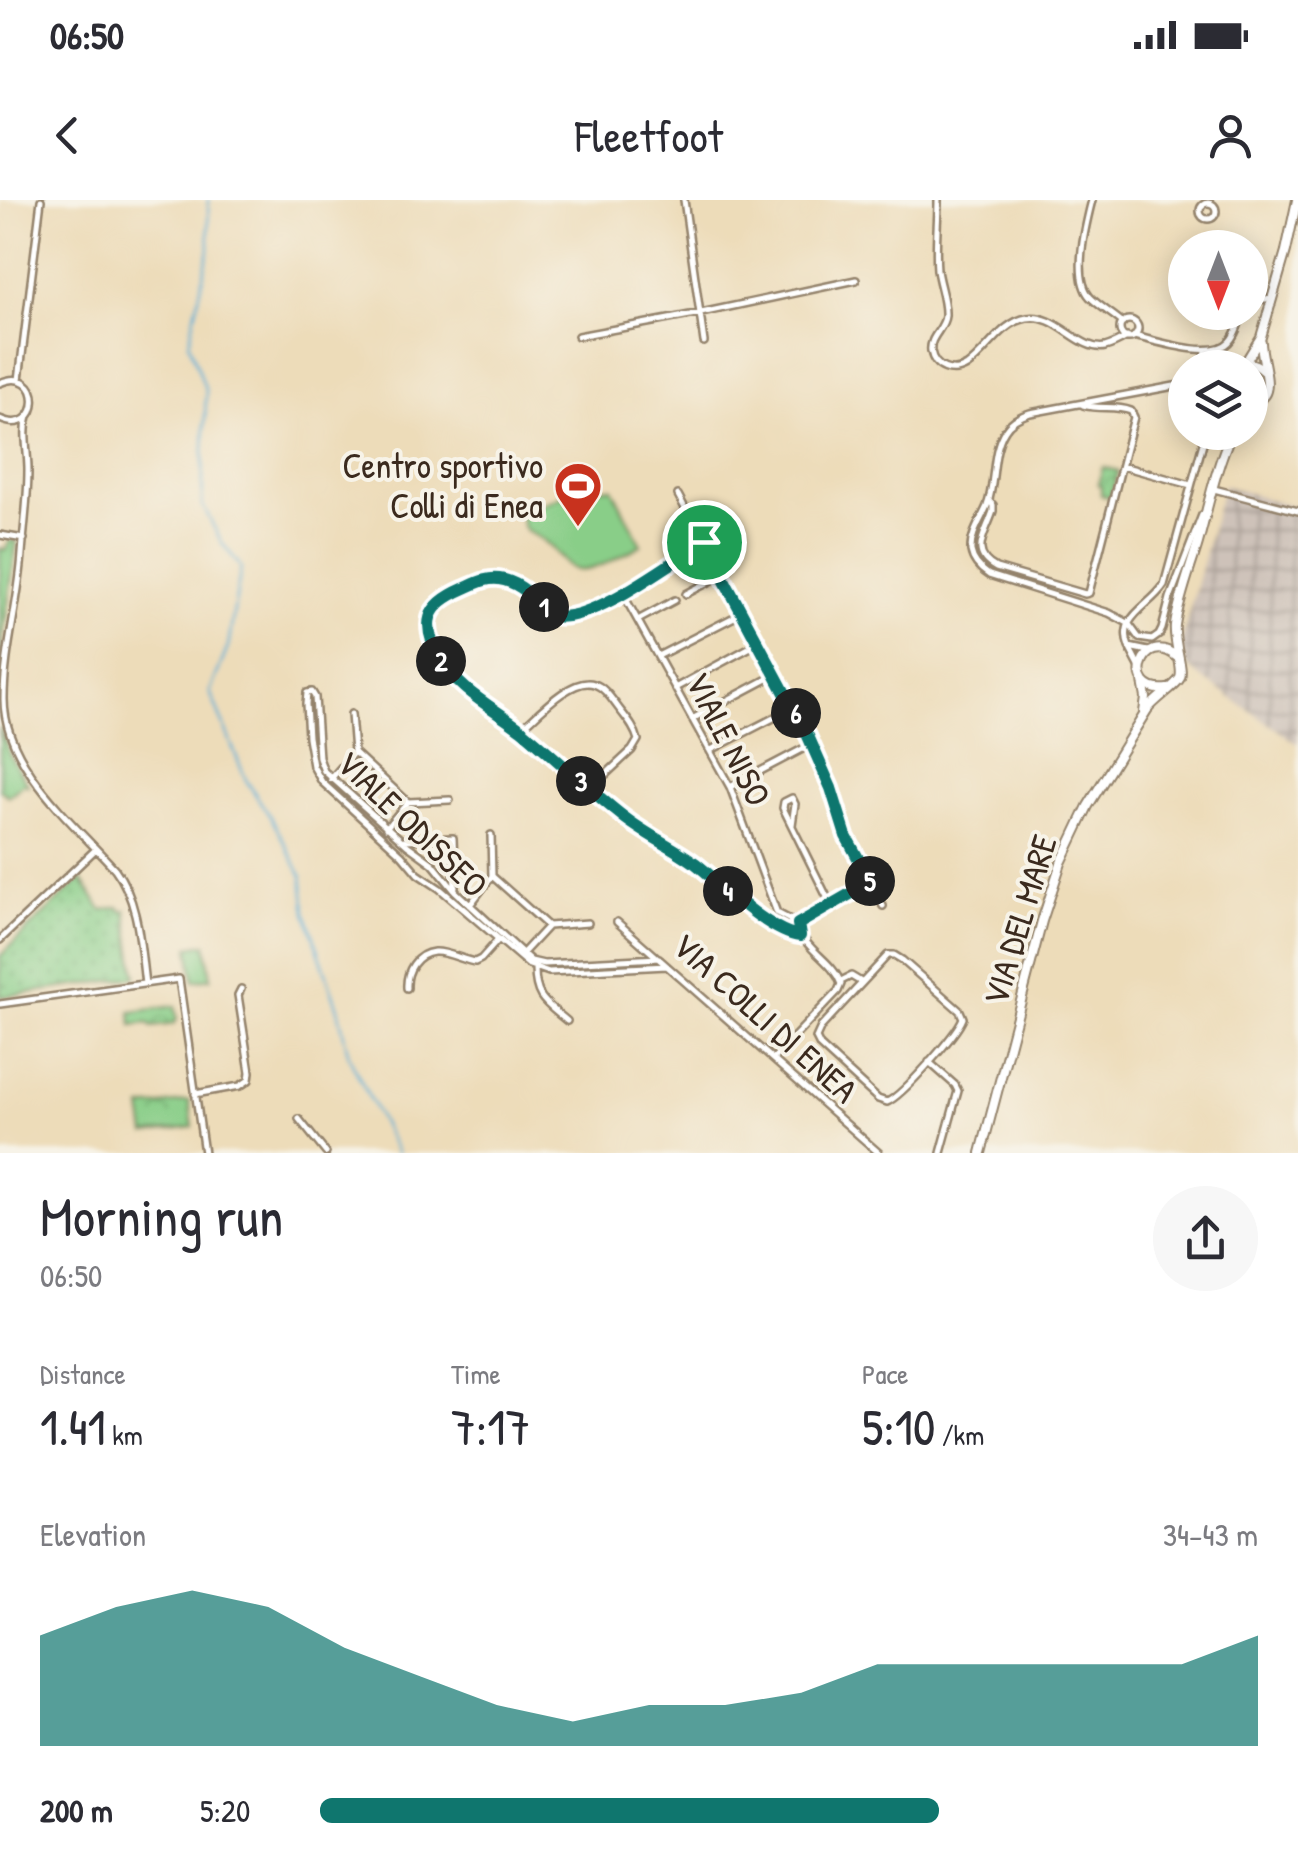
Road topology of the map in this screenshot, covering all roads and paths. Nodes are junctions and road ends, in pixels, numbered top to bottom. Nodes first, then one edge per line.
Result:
1 (41, 200) edge
2 (684, 200) edge
3 (938, 200) edge
4 (1092, 200) edge
5 (1297, 200) edge
6 (856, 280) dead end
7 (1268, 298) edge
8 (1272, 298) junction
9 (700, 313) junction
10 (1123, 323) junction
11 (1237, 330) edge
12 (578, 336) dead end
13 (1132, 336) junction
14 (1261, 337) junction
15 (704, 342) dead end
16 (1206, 350) joint
17 (1253, 350) edge
18 (1261, 350) edge
19 (2, 380) edge
20 (19, 380) junction
21 (1168, 387) edge
22 (1080, 404) junction
23 (28, 416) junction
24 (0, 419) edge
25 (13, 423) junction
26 (25, 436) junction
27 (1201, 450) edge
28 (1226, 450) edge
29 (1122, 466) junction
30 (1192, 484) junction
31 (1214, 489) junction
32 (678, 495) dead end
33 (1210, 500) junction
34 (989, 501) junction
35 (1298, 511) edge
36 (0, 536) edge
37 (24, 539) junction
38 (704, 542) junction
39 (722, 575) junction
40 (623, 594) junction
41 (686, 594) dead end
42 (675, 600) dead end
43 (742, 613) junction
44 (1176, 618) junction
45 (638, 620) junction
46 (1128, 623) junction
47 (758, 643) junction
48 (1129, 647) junction
49 (1154, 650) junction
50 (658, 656) junction
51 (1178, 658) junction
52 (1140, 668) junction
53 (775, 674) junction
54 (1143, 681) junction
55 (675, 688) junction
56 (1167, 689) junction
57 (793, 708) junction
58 (351, 714) dead end
59 (1144, 716) junction
60 (692, 718) junction
61 (521, 730) junction
62 (812, 744) junction
63 (710, 751) junction
64 (354, 752) junction
65 (331, 779) junction
66 (730, 787) junction
67 (590, 788) junction
68 (450, 800) dead end
69 (408, 802) junction
70 (372, 816) junction
71 (366, 822) junction
72 (792, 825) dead end
73 (386, 828) junction
74 (491, 835) dead end
75 (401, 840) junction
76 (96, 848) junction
77 (422, 855) junction
78 (412, 867) junction
79 (439, 872) junction
80 (492, 876) junction
81 (429, 882) junction
82 (871, 882) junction
83 (455, 892) junction
84 (470, 905) junction
85 (831, 905) junction
86 (883, 906) dead end
87 (777, 913) junction
88 (769, 921) junction
89 (617, 922) dead end
90 (588, 923) dead end
91 (798, 924) junction
92 (548, 926) junction
93 (800, 936) junction
94 (0, 940) edge
95 (498, 940) junction
96 (523, 953) junction
97 (659, 958) junction
98 (668, 966) junction
99 (572, 967) junction
100 (535, 969) junction
101 (841, 981) junction
102 (861, 982) junction
103 (145, 984) junction
104 (407, 988) dead end
105 (241, 989) dead end
106 (0, 1004) edge
107 (567, 1021) dead end
108 (773, 1058) junction
109 (929, 1062) junction
110 (195, 1094) junction
111 (299, 1119) dead end
112 (204, 1153) edge
113 (326, 1153) edge
114 (879, 1153) edge
115 (941, 1153) edge
116 (981, 1153) edge

1 - 20 street
2 - 9 street
3 - 13 street
4 - 10 street
5 - 8 main road
6 - 9 street
7 - 8 street
8 - 14 main road
9 - 12 street
9 - 15 street
10 - 13 street
10 - 13 street
11 - 16 street
13 - 16 street
14 - 17 main road
14 - 18 main road
19 - 20 street
20 - 23 street
21 - 22 street
22 - 29 street
22 - 34 street
23 - 25 street
23 - 26 street
24 - 25 street
25 - 26 street
26 - 37 street
27 - 30 street
28 - 31 main road, VIA DEL MARE
29 - 30 street
29 - 34 street
30 - 46 street
31 - 33 main road, VIA DEL MARE
31 - 35 street
32 - 38 street
33 - 44 main road, VIA DEL MARE
33 - 46 street
34 - 46 street
36 - 37 street
37 - 76 street
38 - 39 street
38 - 40 street
39 - 41 street
39 - 43 street
40 - 45 street, VIALE NISO
40 - 61 street
42 - 45 street
43 - 47 street
43 - 50 street
44 - 49 main road, VIA DEL MARE
44 - 51 main road, VIA DEL MARE
45 - 50 street, VIALE NISO
46 - 48 street
47 - 53 street
47 - 55 street
48 - 49 street
48 - 52 street
49 - 51 main road
49 - 52 main road, VIA DEL MARE
50 - 55 street, VIALE NISO
51 - 56 main road, VIA DEL MARE
52 - 54 main road
53 - 57 street
53 - 60 street
54 - 56 main road
54 - 59 main road
55 - 60 street, VIALE NISO
56 - 59 main road, VIA DEL MARE
57 - 62 street
57 - 63 street
58 - 64 street
59 - 116 main road, VIA DEL MARE
60 - 63 street, VIALE NISO
61 - 67 street
61 - 67 street
62 - 66 street
62 - 82 street
63 - 66 street, VIALE NISO
64 - 65 street
64 - 69 street
65 - 70 street, VIALE ODISSEO
65 - 71 street, VIALE ODISSEO
66 - 87 street, VIALE NISO
67 - 88 street
68 - 69 street
69 - 73 street
70 - 71 street
70 - 73 street, VIALE ODISSEO
71 - 78 street, VIALE ODISSEO
72 - 85 street
73 - 75 street, VIALE ODISSEO
74 - 80 street
75 - 77 street, VIALE ODISSEO
75 - 83 street
76 - 94 street
76 - 103 street
77 - 78 street
77 - 79 street, VIALE ODISSEO
78 - 81 street, VIALE ODISSEO
79 - 81 street
79 - 83 street, VIALE ODISSEO
80 - 84 street
80 - 92 street
81 - 95 street, VIALE ODISSEO
82 - 85 street
82 - 86 street
83 - 84 street, VIALE ODISSEO
84 - 96 street, VIALE ODISSEO
85 - 91 street
87 - 88 street
87 - 91 street
88 - 93 street
89 - 97 street, VIA COLLI DI ENEA
90 - 92 street
91 - 93 street
92 - 96 street
93 - 101 street
95 - 100 street, VIALE ODISSEO
95 - 104 street
96 - 99 street, VIALE ODISSEO
97 - 98 street, VIA COLLI DI ENEA
97 - 99 street, VIALE ODISSEO
98 - 99 street, VIALE ODISSEO
98 - 108 street, VIA COLLI DI ENEA
99 - 100 street, VIALE ODISSEO
100 - 107 street
101 - 102 street
101 - 108 street
102 - 109 street
102 - 109 street
103 - 106 street
103 - 110 street
105 - 110 street
108 - 114 street, VIA COLLI DI ENEA
109 - 115 street
110 - 112 street
111 - 113 street

